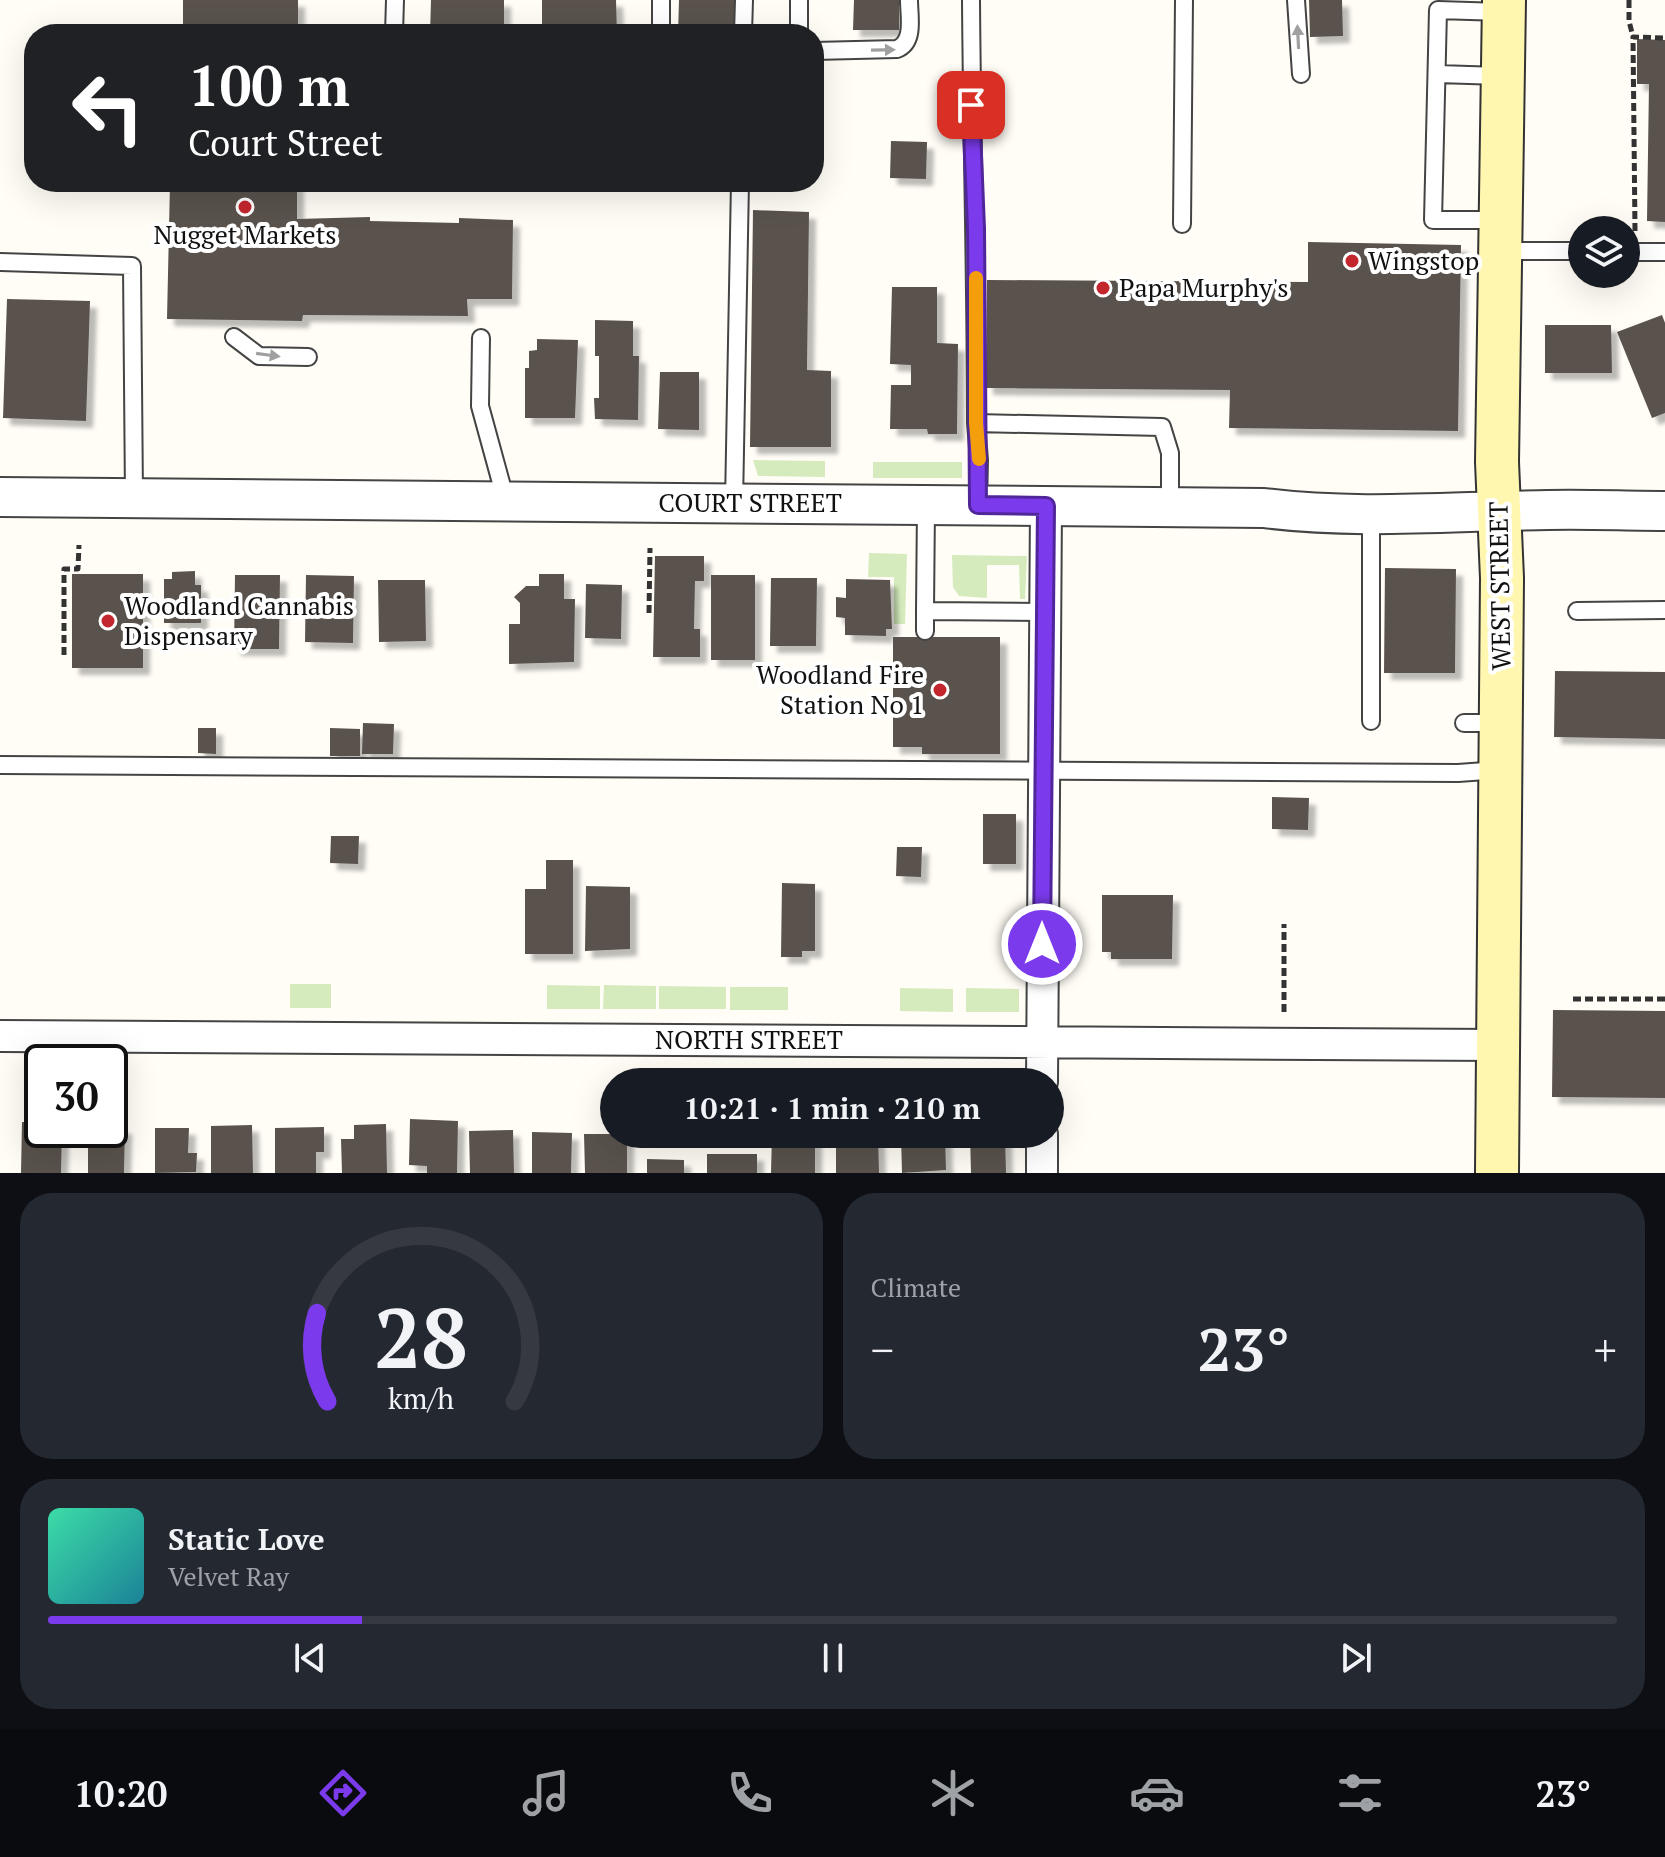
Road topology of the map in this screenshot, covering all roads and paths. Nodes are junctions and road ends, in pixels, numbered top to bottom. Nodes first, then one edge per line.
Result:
1 (395, 0) edge
2 (661, 0) edge
3 (744, 0) edge
4 (799, 0) edge
5 (909, 0) edge
6 (971, 0) edge
7 (1184, 0) edge
8 (1296, 0) edge
9 (1629, 0) edge
10 (1437, 5) edge
11 (1504, 6) edge
12 (394, 24) edge
13 (661, 24) edge
14 (743, 24) edge
15 (799, 24) edge
16 (1633, 37) junction
17 (1665, 38) edge
18 (824, 51) edge
19 (1301, 74) dead end
20 (1438, 74) junction
21 (1503, 76) junction
22 (740, 192) edge
23 (1635, 216) edge
24 (1182, 224) dead end
25 (1500, 235) junction
26 (1568, 248) edge
27 (1640, 252) edge
28 (1665, 252) edge
29 (0, 262) edge
30 (234, 337) dead end
31 (481, 338) dead end
32 (308, 357) dead end
33 (976, 423) junction
34 (0, 497) edge
35 (134, 498) junction
36 (506, 501) junction
37 (734, 503) junction
38 (926, 505) junction
39 (978, 505) junction
40 (1046, 506) junction
41 (1170, 507) junction
42 (1665, 511) edge
43 (1500, 512) junction
44 (1371, 513) junction
45 (79, 545) dead end
46 (650, 548) dead end
47 (1665, 610) edge
48 (925, 611) junction
49 (1577, 611) dead end
50 (1045, 612) junction
51 (649, 613) dead end
52 (925, 631) dead end
53 (64, 655) dead end
54 (1371, 721) dead end
55 (0, 765) edge
56 (1500, 770) junction
57 (1043, 771) junction
58 (1284, 924) dead end
59 (1573, 999) dead end
60 (1665, 999) edge
61 (1284, 1012) dead end
62 (0, 1036) edge
63 (1041, 1042) junction
64 (1498, 1045) junction
65 (1042, 1068) edge
66 (1042, 1148) edge
67 (1042, 1173) edge
68 (1497, 1173) edge

1 - 12 lane
2 - 13 lane
3 - 14 lane
4 - 15 lane
18 -> 5 lane
6 - 33 lane
7 - 24 lane
19 -> 8 lane
9 - 16 path
10 - 11 lane
10 - 20 lane
11 - 21 main road, WEST STREET
16 - 17 path
16 - 23 path
20 - 21 lane
20 - 25 lane
21 - 25 main road, WEST STREET
22 - 37 lane
25 - 26 lane
25 - 43 main road, WEST STREET
27 - 28 lane
29 - 35 lane
30 -> 32 lane
31 - 36 lane
33 - 39 lane
33 - 41 lane
34 - 35 street, COURT STREET
35 - 36 street, COURT STREET
36 - 37 street, COURT STREET
37 - 38 street, COURT STREET
38 - 39 street, COURT STREET
38 - 48 lane
39 - 40 street, COURT STREET
40 - 41 street, COURT STREET
40 - 50 street
41 - 44 street, COURT STREET
42 - 43 street, COURT STREET
43 - 44 street, COURT STREET
43 - 56 main road, WEST STREET
44 - 54 lane
45 - 53 path
46 - 51 path
47 - 49 lane
48 - 50 lane
48 - 52 lane
50 - 57 street
55 - 57 lane
56 - 57 lane
56 - 64 main road, WEST STREET
57 - 63 street
58 - 61 path
59 - 60 path
62 - 63 street, NORTH STREET
63 - 64 street, NORTH STREET
63 - 65 street
64 - 68 main road, WEST STREET
66 - 67 street

